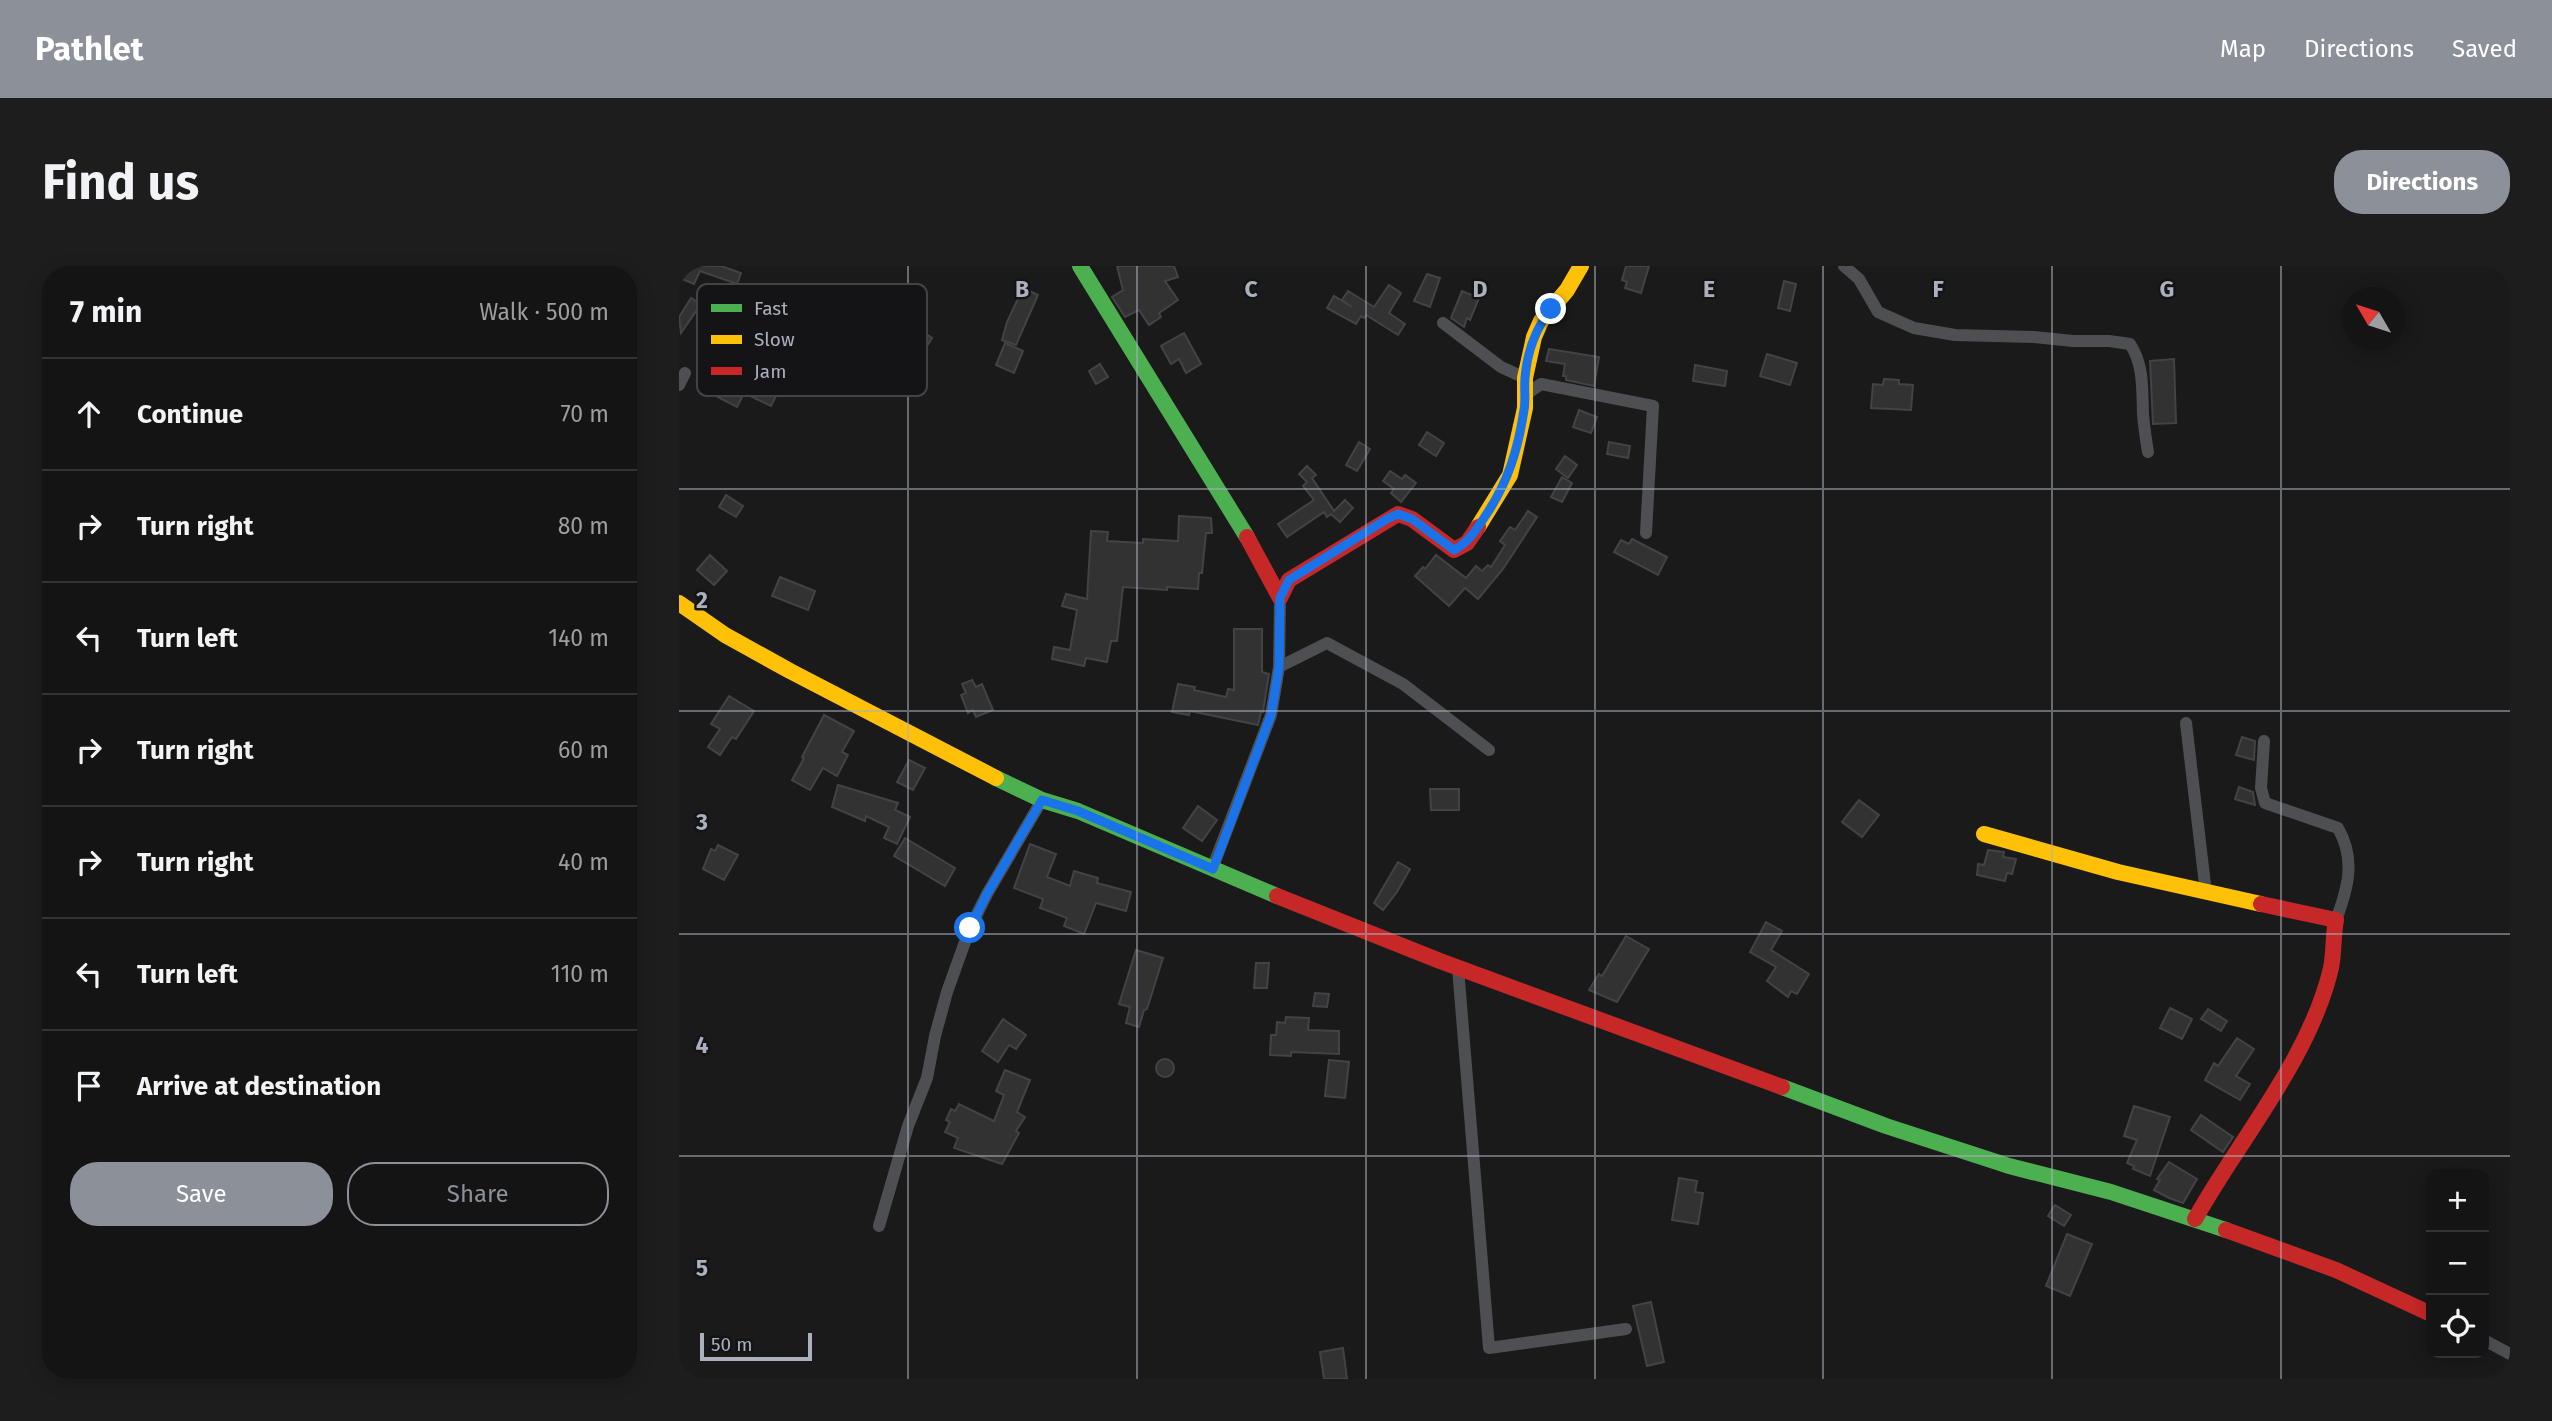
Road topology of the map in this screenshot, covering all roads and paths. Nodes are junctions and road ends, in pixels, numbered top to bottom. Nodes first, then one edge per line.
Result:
1 (1080, 266) edge
2 (1581, 266) edge
3 (1844, 266) edge
4 (1443, 323) dead end
5 (1525, 377) junction
6 (1525, 395) junction
7 (2148, 452) dead end
8 (1646, 533) dead end
9 (1280, 598) junction
10 (679, 603) edge
11 (1279, 667) junction
12 (2186, 723) dead end
13 (2263, 741) dead end
14 (1489, 750) dead end
15 (1042, 800) junction
16 (1984, 834) dead end
17 (1213, 869) junction
18 (2206, 893) junction
19 (2336, 920) junction
20 (1458, 968) junction
21 (2195, 1219) junction
22 (879, 1226) dead end
23 (2426, 1312) edge
24 (1626, 1329) dead end
25 (2489, 1343) edge
26 (2510, 1354) edge

1 - 9 street
2 - 5 street
3 - 7 street
4 - 5 street
5 - 6 street
6 - 8 street
6 - 9 street
9 - 11 street
10 - 15 street
11 - 14 street
11 - 17 street
12 - 18 street
13 - 19 street
15 - 17 street
15 - 22 street
16 - 18 street
17 - 20 street
18 - 19 street
19 - 21 street
20 - 21 street
20 - 24 street
21 - 23 street
25 - 26 street

